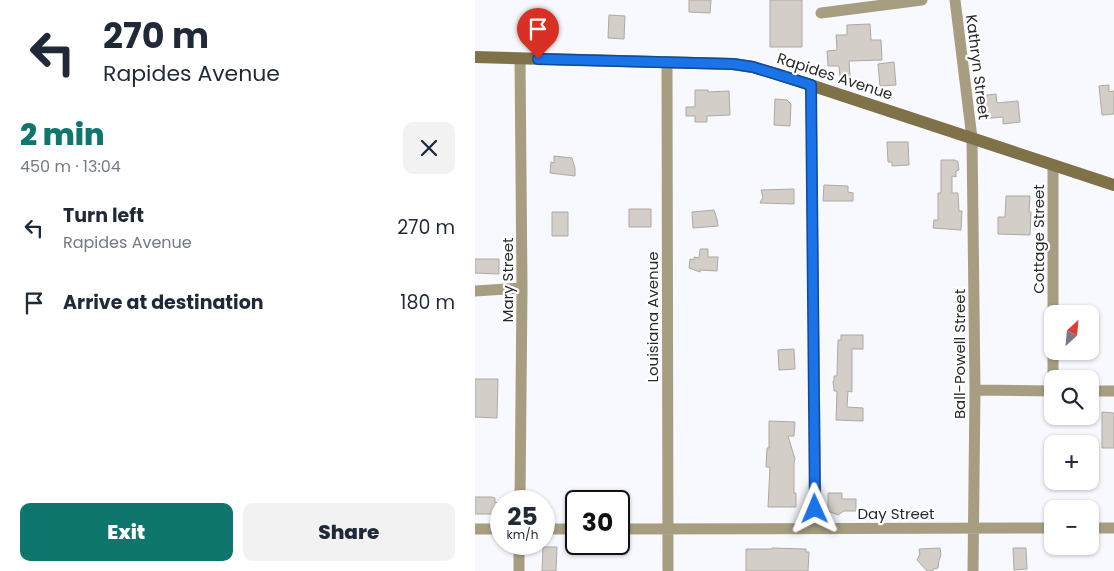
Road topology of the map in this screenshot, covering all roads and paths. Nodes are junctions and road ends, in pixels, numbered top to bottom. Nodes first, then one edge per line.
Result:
1 (922, 0) edge
2 (955, 0) edge
3 (821, 13) dead end
4 (475, 57) edge
5 (519, 58) junction
6 (667, 62) junction
7 (811, 85) junction
8 (972, 138) junction
9 (1053, 164) junction
10 (1114, 185) edge
11 (522, 288) junction
12 (475, 291) edge
13 (1053, 305) edge
14 (975, 390) junction
15 (1044, 391) edge
16 (1099, 391) edge
17 (1114, 391) edge
18 (520, 490) edge
19 (815, 528) junction
20 (973, 528) junction
21 (1044, 528) edge
22 (1099, 528) edge
23 (1114, 528) edge
24 (475, 529) edge
25 (490, 529) edge
26 (630, 529) edge
27 (668, 529) junction
28 (519, 555) edge
29 (519, 571) edge
30 (668, 571) edge
31 (973, 571) edge

1 - 3 street
2 - 8 street, Kathryn Street
4 - 5 main road, Rapides Avenue
5 - 6 main road, Rapides Avenue
5 - 11 street, Mary Street
6 - 7 main road, Rapides Avenue
6 - 27 street, Louisiana Avenue
7 - 8 main road, Rapides Avenue
7 - 19 street
8 - 9 main road, Rapides Avenue
8 - 14 street, Ball-Powell Street
9 - 10 main road, Rapides Avenue
9 - 13 street, Cottage Street
11 - 12 street
11 - 18 street, Mary Street
14 - 15 street
14 - 20 street, Ball-Powell Street
16 - 17 street
19 - 20 street, Day Street
19 - 27 street, Day Street
20 - 21 street, Day Street
20 - 31 street, Ball-Powell Street
22 - 23 street
24 - 25 street
26 - 27 street, Day Street
27 - 30 street, Louisiana Avenue
28 - 29 street

